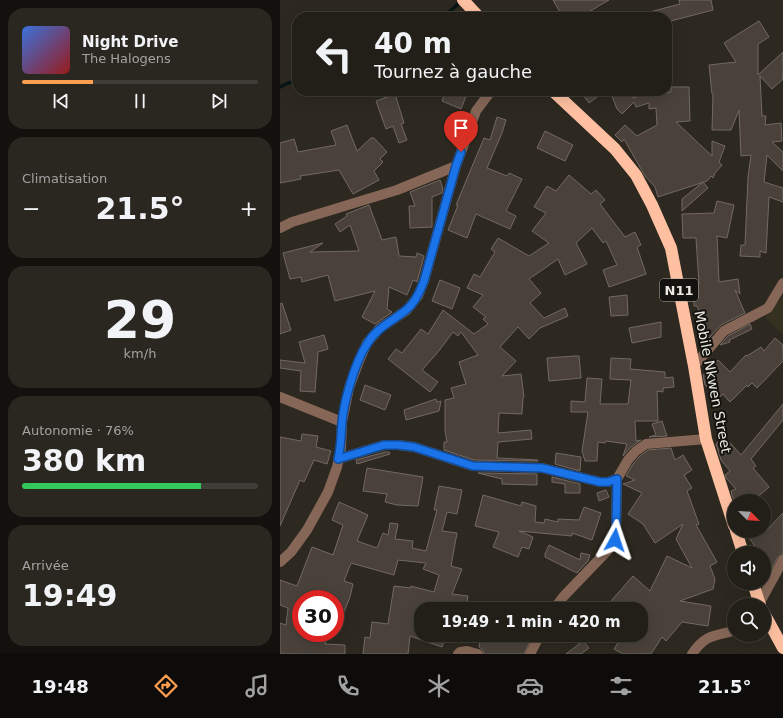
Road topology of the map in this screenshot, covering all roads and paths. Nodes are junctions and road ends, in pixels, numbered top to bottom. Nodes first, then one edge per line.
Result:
1 (463, 0) edge
2 (474, 12) edge
3 (487, 96) edge
4 (558, 96) edge
5 (456, 166) junction
6 (280, 228) edge
7 (783, 283) edge
8 (694, 366) junction
9 (280, 397) edge
10 (342, 422) junction
11 (706, 439) junction
12 (338, 459) junction
13 (617, 479) junction
14 (727, 504) edge
15 (783, 560) edge
16 (280, 562) edge
17 (765, 598) edge
18 (559, 602) edge
19 (771, 631) edge
20 (727, 632) edge
21 (536, 642) edge
22 (783, 648) edge
23 (458, 654) edge
24 (478, 654) edge
25 (530, 654) edge
26 (692, 654) edge

1 - 2 highway
3 - 5 street
4 - 8 highway, Mobile Nkwen Street / N11
5 - 6 street
5 - 10 street
7 - 8 street
8 - 11 highway, Mobile Nkwen Street / N11
9 - 10 street
10 - 12 street
11 - 13 street
11 - 14 highway, Mobile Nkwen Street / N11
12 - 13 street
12 - 16 street
13 - 18 street
15 - 17 street
19 - 22 highway
20 - 26 street
21 - 25 street
23 - 24 street

